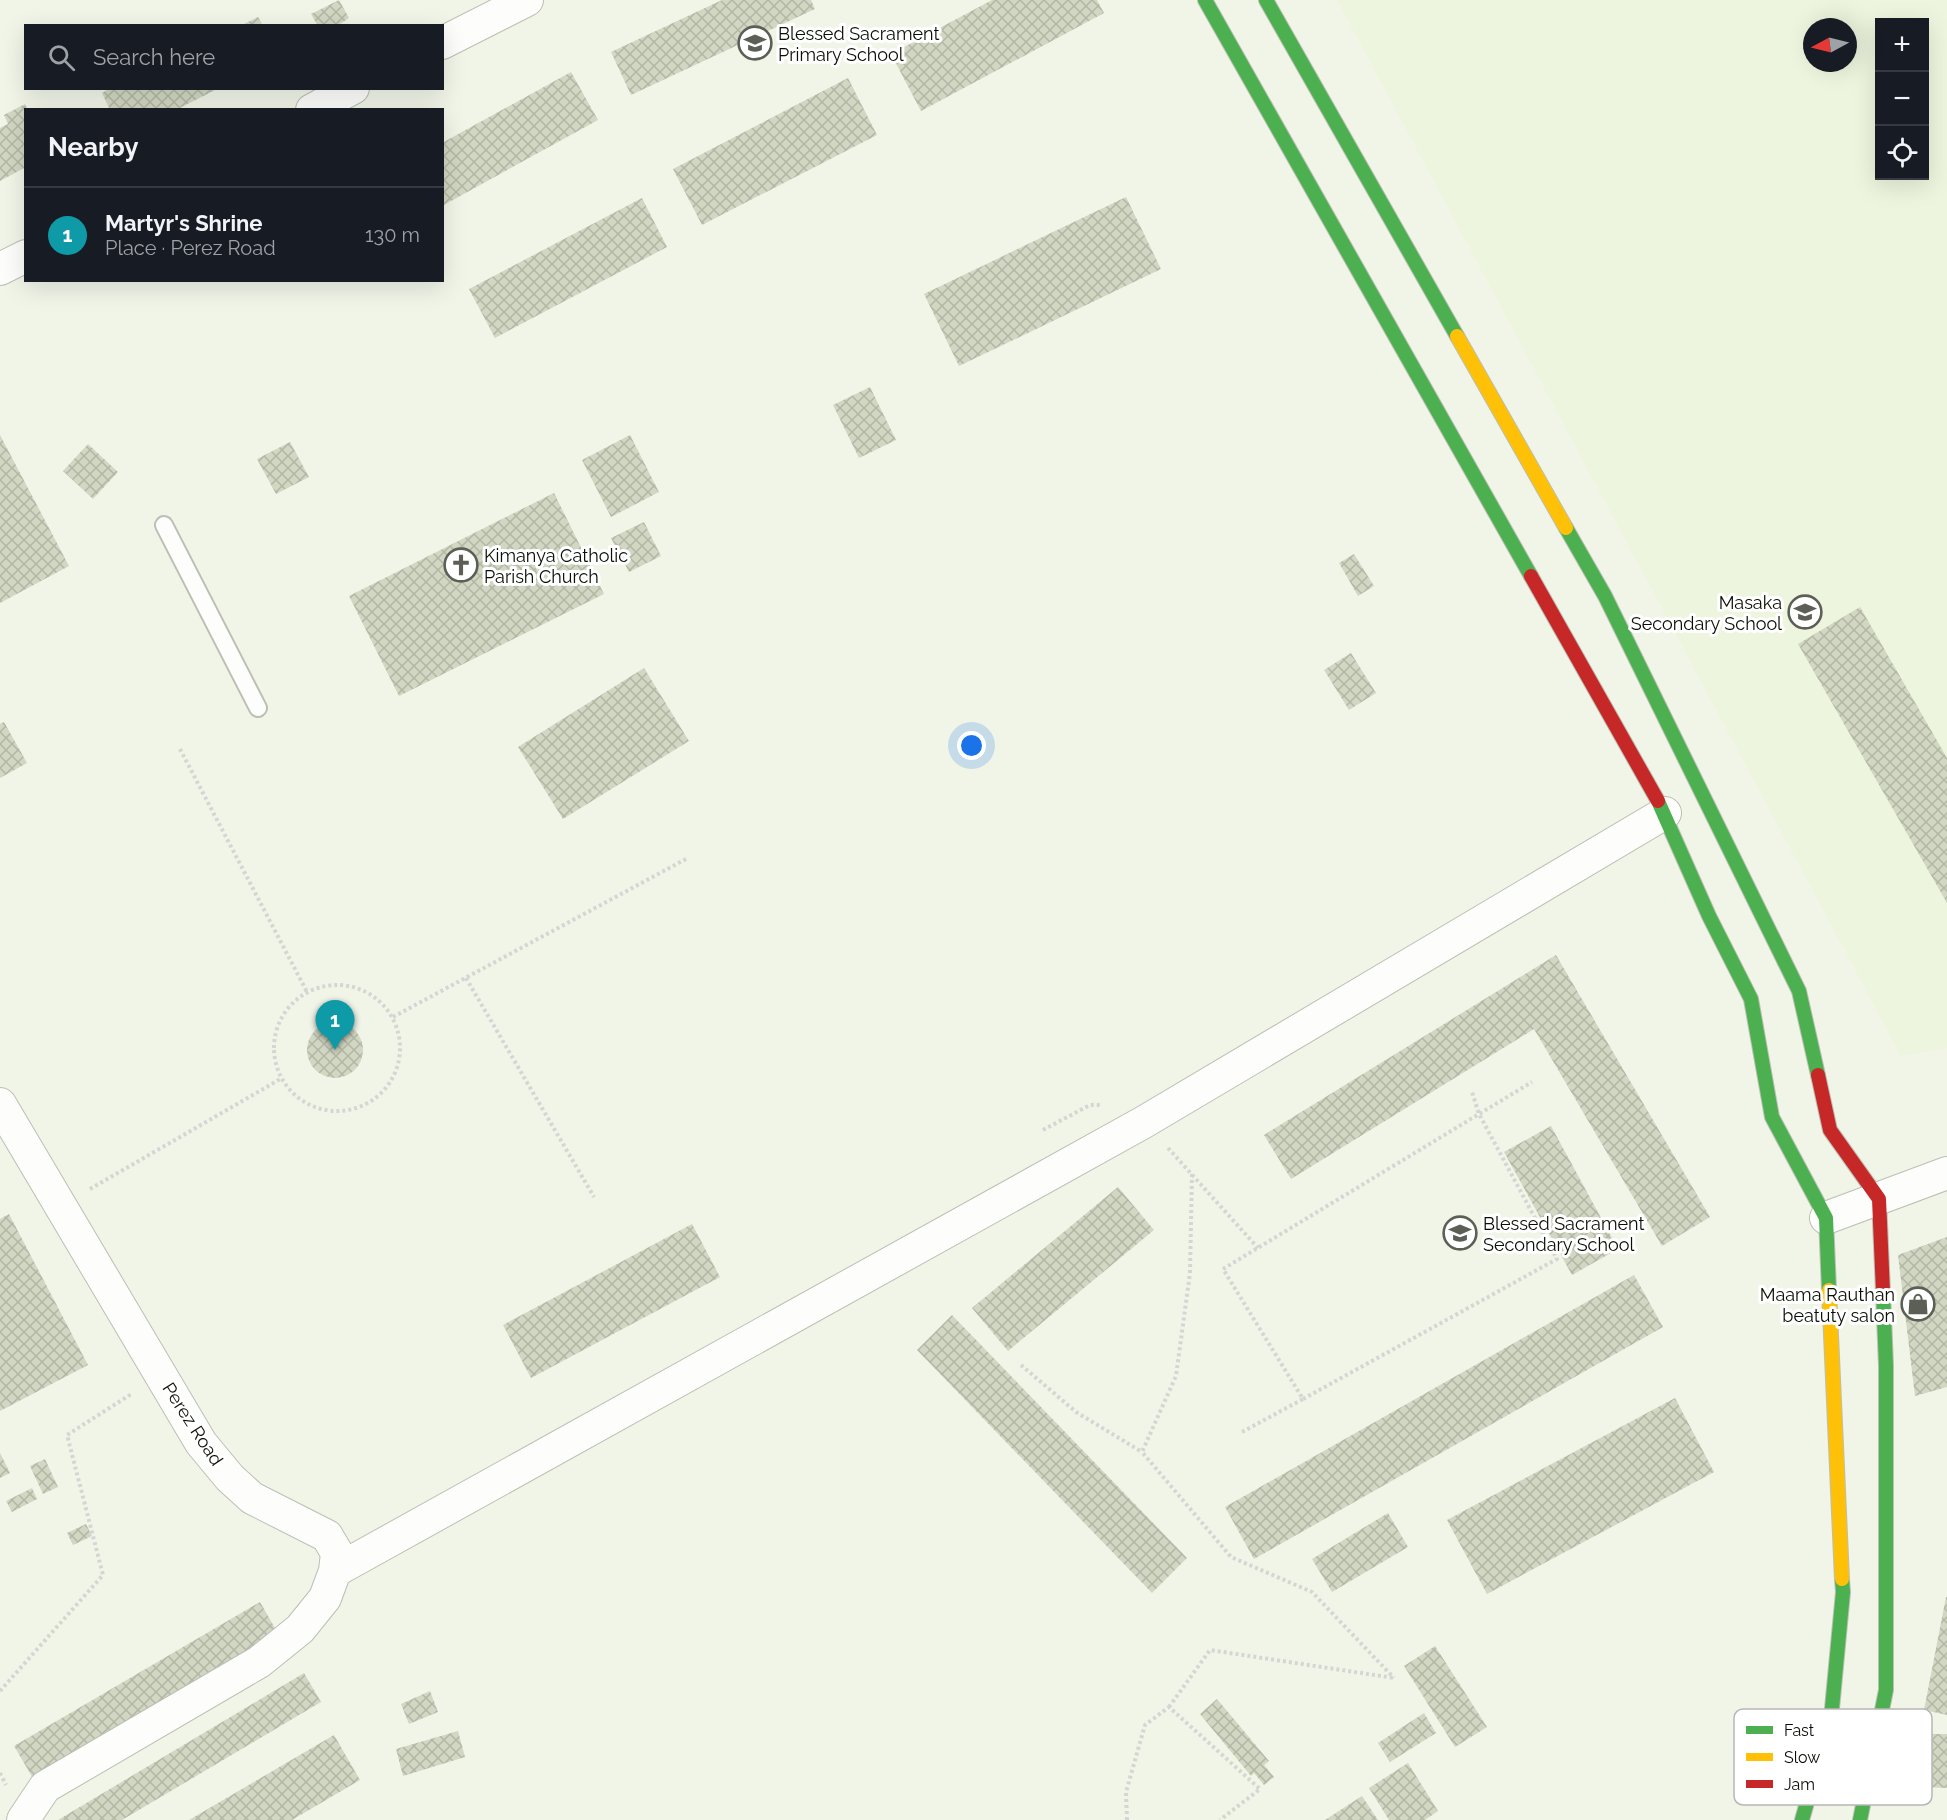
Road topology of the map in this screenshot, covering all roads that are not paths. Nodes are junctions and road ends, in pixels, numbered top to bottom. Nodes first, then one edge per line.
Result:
1 (527, 0) edge
2 (1204, 0) edge
3 (1266, 0) edge
4 (444, 42) edge
5 (349, 90) edge
6 (316, 108) edge
7 (24, 257) edge
8 (0, 269) edge
9 (164, 525) dead end
10 (258, 708) dead end
11 (1665, 813) junction
12 (0, 1104) edge
13 (1947, 1173) edge
14 (1879, 1199) junction
15 (1826, 1218) junction
16 (335, 1571) junction
17 (1832, 1709) edge
18 (1882, 1709) edge
19 (1806, 1805) edge
20 (1863, 1805) edge
21 (23, 1820) edge
22 (1802, 1820) edge
23 (1860, 1820) edge

1 - 4 street
2 - 11 street
3 - 14 street
5 - 6 street
7 - 8 street
9 - 10 lane
11 - 15 street
11 - 16 street
12 - 16 street, Perez Road
13 - 14 street
14 - 15 street
14 - 18 street
15 - 17 street
16 - 21 street, Perez Road
19 - 22 street
20 - 23 street

